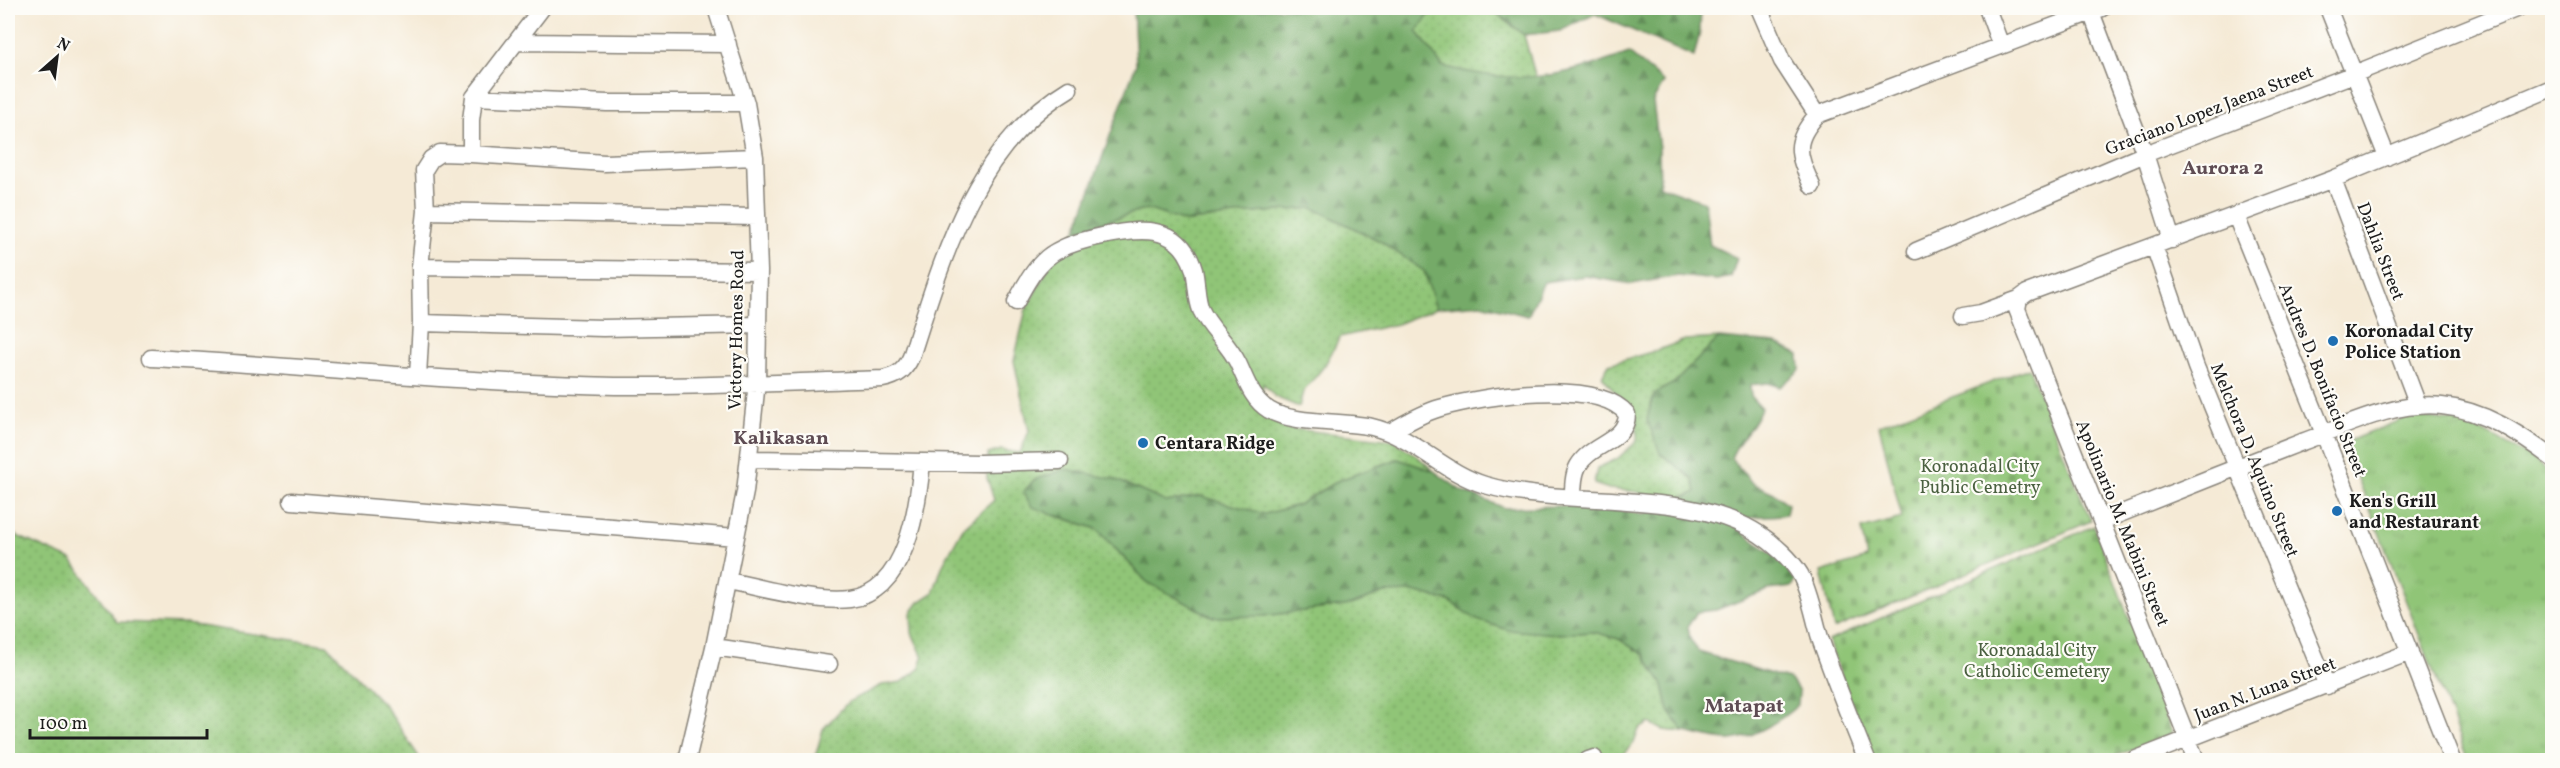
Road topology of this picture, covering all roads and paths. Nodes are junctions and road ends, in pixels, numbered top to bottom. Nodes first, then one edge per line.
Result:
1 (542, 8) edge
2 (716, 8) edge
3 (1759, 8) edge
4 (1987, 8) edge
5 (2328, 8) edge
6 (2518, 8) edge
7 (2096, 10) edge
8 (517, 42) junction
9 (728, 44) junction
10 (2001, 46) junction
11 (2354, 74) junction
12 (2553, 88) edge
13 (1069, 89) dead end
14 (474, 97) junction
15 (746, 103) junction
16 (1817, 115) junction
17 (471, 154) junction
18 (2145, 154) junction
19 (755, 157) junction
20 (2387, 157) junction
21 (2332, 179) junction
22 (1812, 186) dead end
23 (426, 211) junction
24 (2236, 216) junction
25 (756, 217) junction
26 (2172, 240) junction
27 (2154, 246) junction
28 (1916, 251) dead end
29 (420, 267) junction
30 (759, 271) junction
31 (2019, 299) junction
32 (1016, 302) dead end
33 (1963, 316) dead end
34 (421, 322) junction
35 (758, 325) junction
36 (151, 358) dead end
37 (418, 376) junction
38 (757, 382) junction
39 (2418, 405) junction
40 (1390, 432) junction
41 (2325, 434) junction
42 (2553, 458) edge
43 (750, 459) junction
44 (1060, 461) dead end
45 (922, 462) junction
46 (2236, 467) junction
47 (1573, 498) junction
48 (292, 501) dead end
49 (2102, 521) junction
50 (736, 537) junction
51 (728, 581) junction
52 (714, 647) junction
53 (2410, 652) junction
54 (829, 664) dead end
55 (2327, 686) junction
56 (2188, 740) junction
57 (687, 760) edge
58 (1867, 760) edge
59 (2134, 760) edge
60 (2196, 760) edge
61 (2452, 760) edge

1 - 8 street
2 - 9 street, Victory Homes Road
3 - 16 street
4 - 10 street
5 - 11 street
6 - 11 street, Graciano Lopez Jaena Street
7 - 10 street
7 - 18 street
8 - 9 street
8 - 14 street
9 - 15 street, Victory Homes Road
10 - 16 street
11 - 18 street, Graciano Lopez Jaena Street
11 - 20 street
12 - 20 street
13 - 38 street
14 - 15 street
14 - 17 street
15 - 19 street, Victory Homes Road
16 - 22 street
17 - 19 street
17 - 23 street
18 - 26 street
18 - 28 street, Graciano Lopez Jaena Street
19 - 25 street, Victory Homes Road
20 - 21 street
21 - 24 street
21 - 39 street, Dahlia Street
23 - 25 street
23 - 29 street
24 - 26 street
24 - 41 street, Andres D. Bonifacio Street
25 - 30 street, Victory Homes Road
26 - 27 street
27 - 31 street
27 - 46 street, Melchora D. Aquino Street
29 - 30 street
29 - 34 street
30 - 35 street, Victory Homes Road
31 - 33 street
31 - 49 street, Apolinario M. Mabini Street
32 - 40 street
34 - 35 street
34 - 37 street
35 - 38 street, Victory Homes Road
36 - 37 street
37 - 38 street
38 - 43 street, Victory Homes Road
39 - 41 street
39 - 42 street
40 - 47 street
40 - 47 street
41 - 46 street
41 - 53 street, Andres D. Bonifacio Street
43 - 45 street
43 - 50 street, Victory Homes Road
44 - 45 street
45 - 51 street
46 - 49 street
46 - 55 street, Melchora D. Aquino Street
47 - 58 street
48 - 50 street
49 - 56 street, Apolinario M. Mabini Street
50 - 51 street, Victory Homes Road
51 - 52 street, Victory Homes Road
52 - 54 street
52 - 57 street, Victory Homes Road
53 - 55 street, Juan N. Luna Street
53 - 61 street, Andres D. Bonifacio Street
55 - 56 street, Juan N. Luna Street
56 - 59 street, Juan N. Luna Street
56 - 60 street, Apolinario M. Mabini Street

